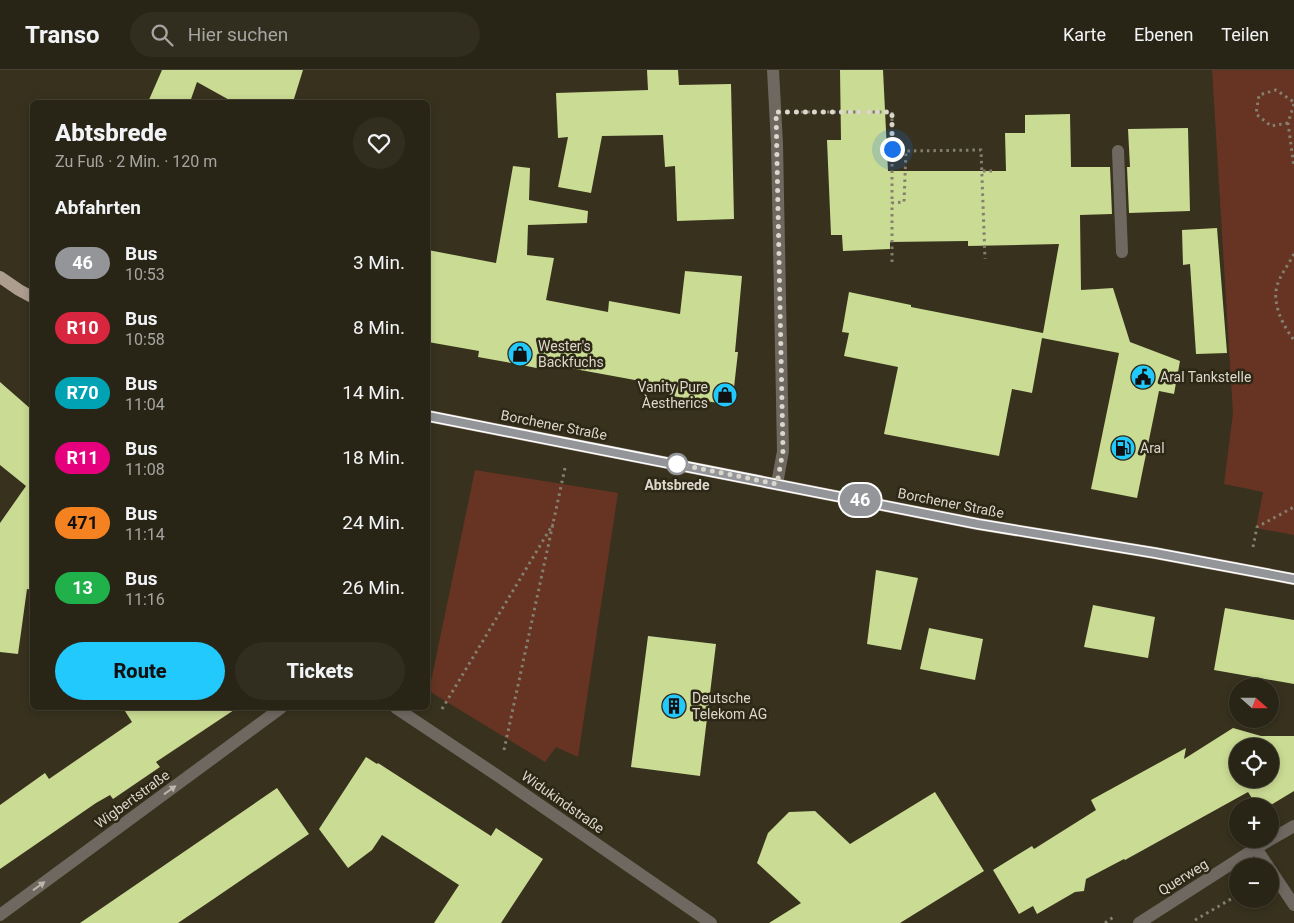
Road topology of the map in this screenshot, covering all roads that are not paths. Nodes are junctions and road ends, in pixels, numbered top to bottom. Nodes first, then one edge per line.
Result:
1 (773, 70) edge
2 (1118, 151) dead end
3 (1122, 252) dead end
4 (0, 276) edge
5 (30, 296) edge
6 (430, 416) edge
7 (777, 484) junction
8 (1294, 579) edge
9 (278, 710) edge
10 (399, 710) edge
11 (1294, 826) edge
12 (1279, 835) edge
13 (1256, 848) joint
14 (1262, 858) edge
15 (1279, 883) edge
16 (1294, 905) edge
17 (0, 915) edge
18 (712, 923) edge
19 (1139, 923) edge

1 - 7 street
2 - 3 street
4 - 5 main road
6 - 7 main road, Borchener Straße
7 - 8 main road, Borchener Straße
17 -> 9 street, Wigbertstraße
10 - 18 street, Widukindstraße
11 - 12 street, Querweg
13 - 14 street
13 - 19 street, Querweg
15 - 16 street

